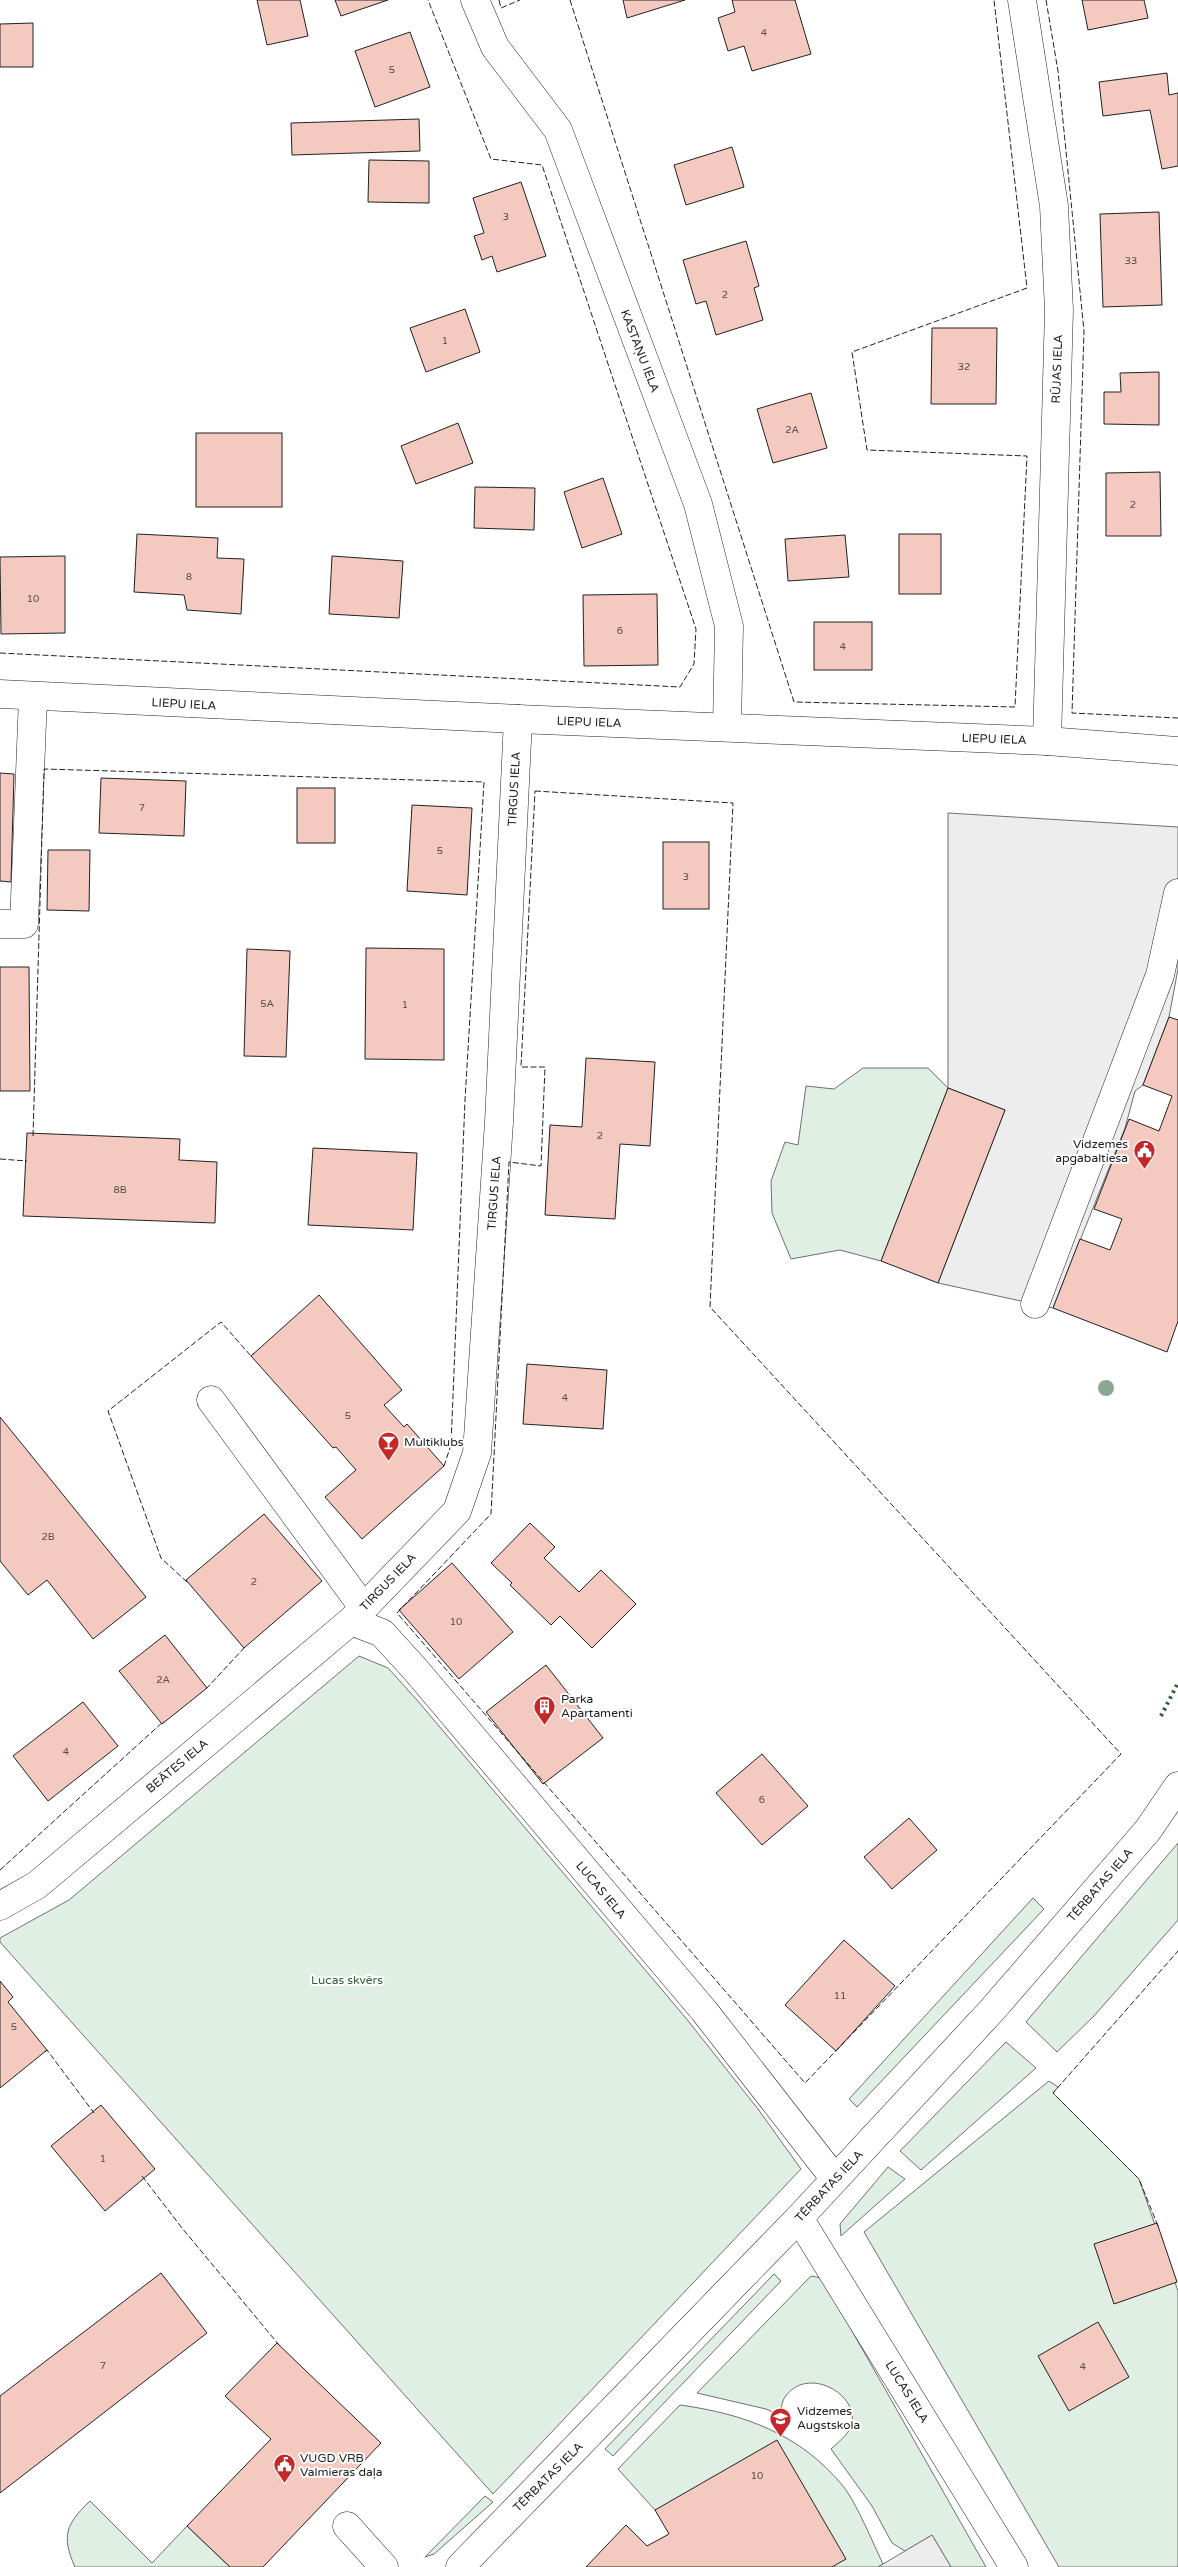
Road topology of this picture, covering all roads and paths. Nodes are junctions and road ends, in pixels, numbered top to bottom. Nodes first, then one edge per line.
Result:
1 (475, 0) edge
2 (1022, 0) edge
3 (0, 694) edge
4 (33, 697) junction
5 (518, 719) junction
6 (727, 727) junction
7 (1047, 741) junction
8 (1178, 751) edge
9 (1178, 893) edge
10 (0, 924) edge
11 (1035, 1304) dead end
12 (211, 1400) dead end
13 (357, 1614) junction
14 (1178, 1786) edge
15 (0, 1906) edge
16 (835, 2180) junction
17 (799, 2218) junction
18 (347, 2526) dead end
19 (384, 2567) edge
20 (460, 2567) edge
21 (1014, 2567) edge

1 - 6 street, KASTAŅU IELA
2 - 7 street, RŪJAS IELA
3 - 4 street, LIEPU IELA
4 - 5 street, LIEPU IELA
4 - 10 street
5 - 6 street, LIEPU IELA
5 - 13 street, TIRGUS IELA
6 - 7 street, LIEPU IELA
7 - 8 street, LIEPU IELA
9 - 11 street
12 - 13 street
13 - 15 street, BEĀTES IELA
13 - 16 street, LUCAS IELA
14 - 16 street, TĒRBATAS IELA
16 - 17 street, TĒRBATAS IELA
17 - 20 street, TĒRBATAS IELA
17 - 21 street, LUCAS IELA
18 - 19 street

